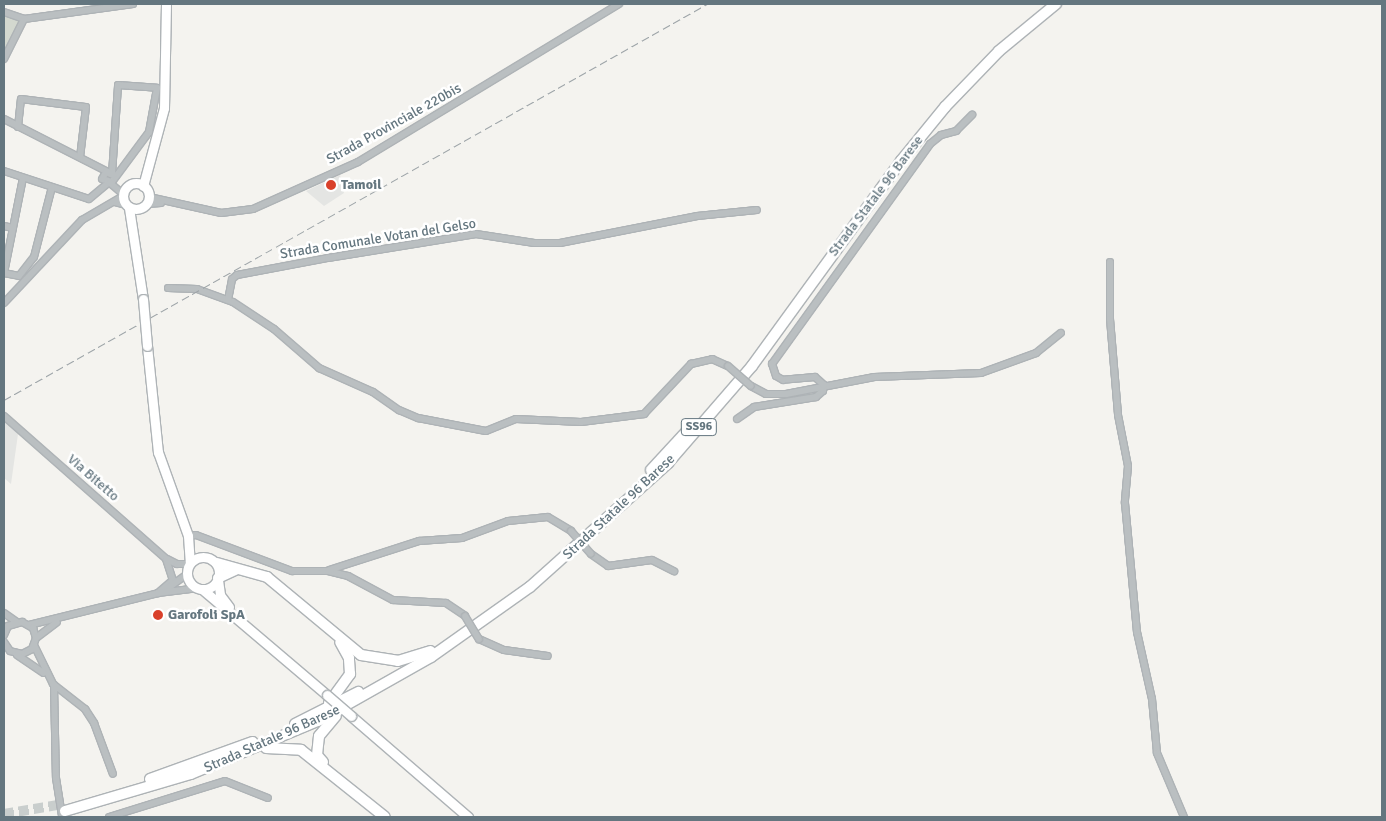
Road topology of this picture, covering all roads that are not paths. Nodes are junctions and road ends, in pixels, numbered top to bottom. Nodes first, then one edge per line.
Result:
1 (133, 4) edge
2 (166, 4) edge
3 (619, 4) edge
4 (1048, 4) edge
5 (1056, 4) edge
6 (110, 5) edge
7 (4, 12) edge
8 (24, 19) junction
9 (4, 59) edge
10 (972, 115) dead end
11 (4, 119) edge
12 (18, 127) junction
13 (80, 158) junction
14 (4, 171) edge
15 (109, 177) junction
16 (23, 178) junction
17 (139, 185) junction
18 (52, 187) junction
19 (126, 200) junction
20 (148, 200) junction
21 (757, 210) dead end
22 (4, 226) edge
23 (13, 228) junction
24 (1110, 262) dead end
25 (4, 273) edge
26 (168, 288) dead end
27 (228, 300) junction
28 (4, 303) edge
29 (1061, 334) dead end
30 (824, 385) junction
31 (4, 416) edge
32 (737, 418) dead end
33 (188, 536) junction
34 (191, 549) junction
35 (202, 556) junction
36 (168, 562) junction
37 (217, 563) junction
38 (188, 568) junction
39 (235, 570) junction
40 (674, 570) dead end
41 (328, 571) junction
42 (218, 579) junction
43 (166, 588) junction
44 (200, 588) junction
45 (158, 594) junction
46 (4, 613) edge
47 (60, 620) junction
48 (18, 622) junction
49 (29, 625) junction
50 (246, 626) junction
51 (4, 630) edge
52 (337, 637) junction
53 (36, 638) junction
54 (4, 642) edge
55 (34, 645) junction
56 (7, 651) edge
57 (430, 651) junction
58 (17, 654) junction
59 (548, 656) dead end
60 (47, 675) junction
61 (53, 684) junction
62 (350, 704) junction
63 (313, 715) junction
64 (252, 750) junction
65 (329, 769) junction
66 (114, 774) dead end
67 (268, 798) dead end
68 (64, 811) edge
69 (109, 817) edge
70 (385, 817) edge
71 (466, 817) edge
72 (1184, 817) edge

1 - 6 street
2 - 17 main road
3 - 20 street, Strada Provinciale 220bis
4 - 57 highway, Strada Statale 96 Barese / SS96
5 - 62 highway, Strada Statale 96 Barese / SS96
6 - 8 street
7 - 8 street
8 - 9 street
10 - 30 street
11 - 12 street
12 - 13 street
12 - 13 street
13 - 15 street
14 - 16 street
15 - 15 street
15 - 18 street
15 - 19 street
16 - 18 street
16 - 23 street
17 - 19 main road
17 - 20 main road
18 - 25 street
19 - 20 main road
19 - 28 street
19 - 33 main road, bridge
21 - 27 street, Strada Comunale Votan del Gelso
22 - 23 street
23 - 25 street
24 - 72 street
26 - 27 street
27 - 30 street, bridge
29 - 30 street
30 - 32 street
31 - 36 street, Via Bitetto
33 - 34 main road
33 - 41 street
34 - 35 main road
34 - 38 main road
35 - 37 main road
35 - 38 main road
36 - 38 street
36 - 43 street
37 - 39 highway
37 - 42 main road
38 - 43 street
38 - 44 main road
39 - 42 highway
39 - 52 highway
40 - 41 street, bridge
41 - 59 street, bridge
42 - 44 main road
42 - 50 main road
43 - 45 street
44 - 45 street
44 - 50 main road
45 - 47 street
46 - 48 street
47 - 49 street
47 - 53 street
48 - 49 street
48 - 51 street
49 - 53 street
50 - 71 main road, bridge
52 - 57 highway
52 - 63 highway
53 - 55 street
54 - 56 street
55 - 58 street
55 - 60 street
56 - 58 street
57 - 63 highway, Strada Statale 96 Barese
58 - 60 street
60 - 61 street
61 - 66 street
61 - 68 street
62 - 64 highway, Strada Statale 96 Barese / SS96
62 - 65 highway
63 - 68 highway, Strada Statale 96 Barese
64 - 65 highway
64 - 68 highway, Strada Statale 96 Barese
65 - 70 highway
67 - 69 street

